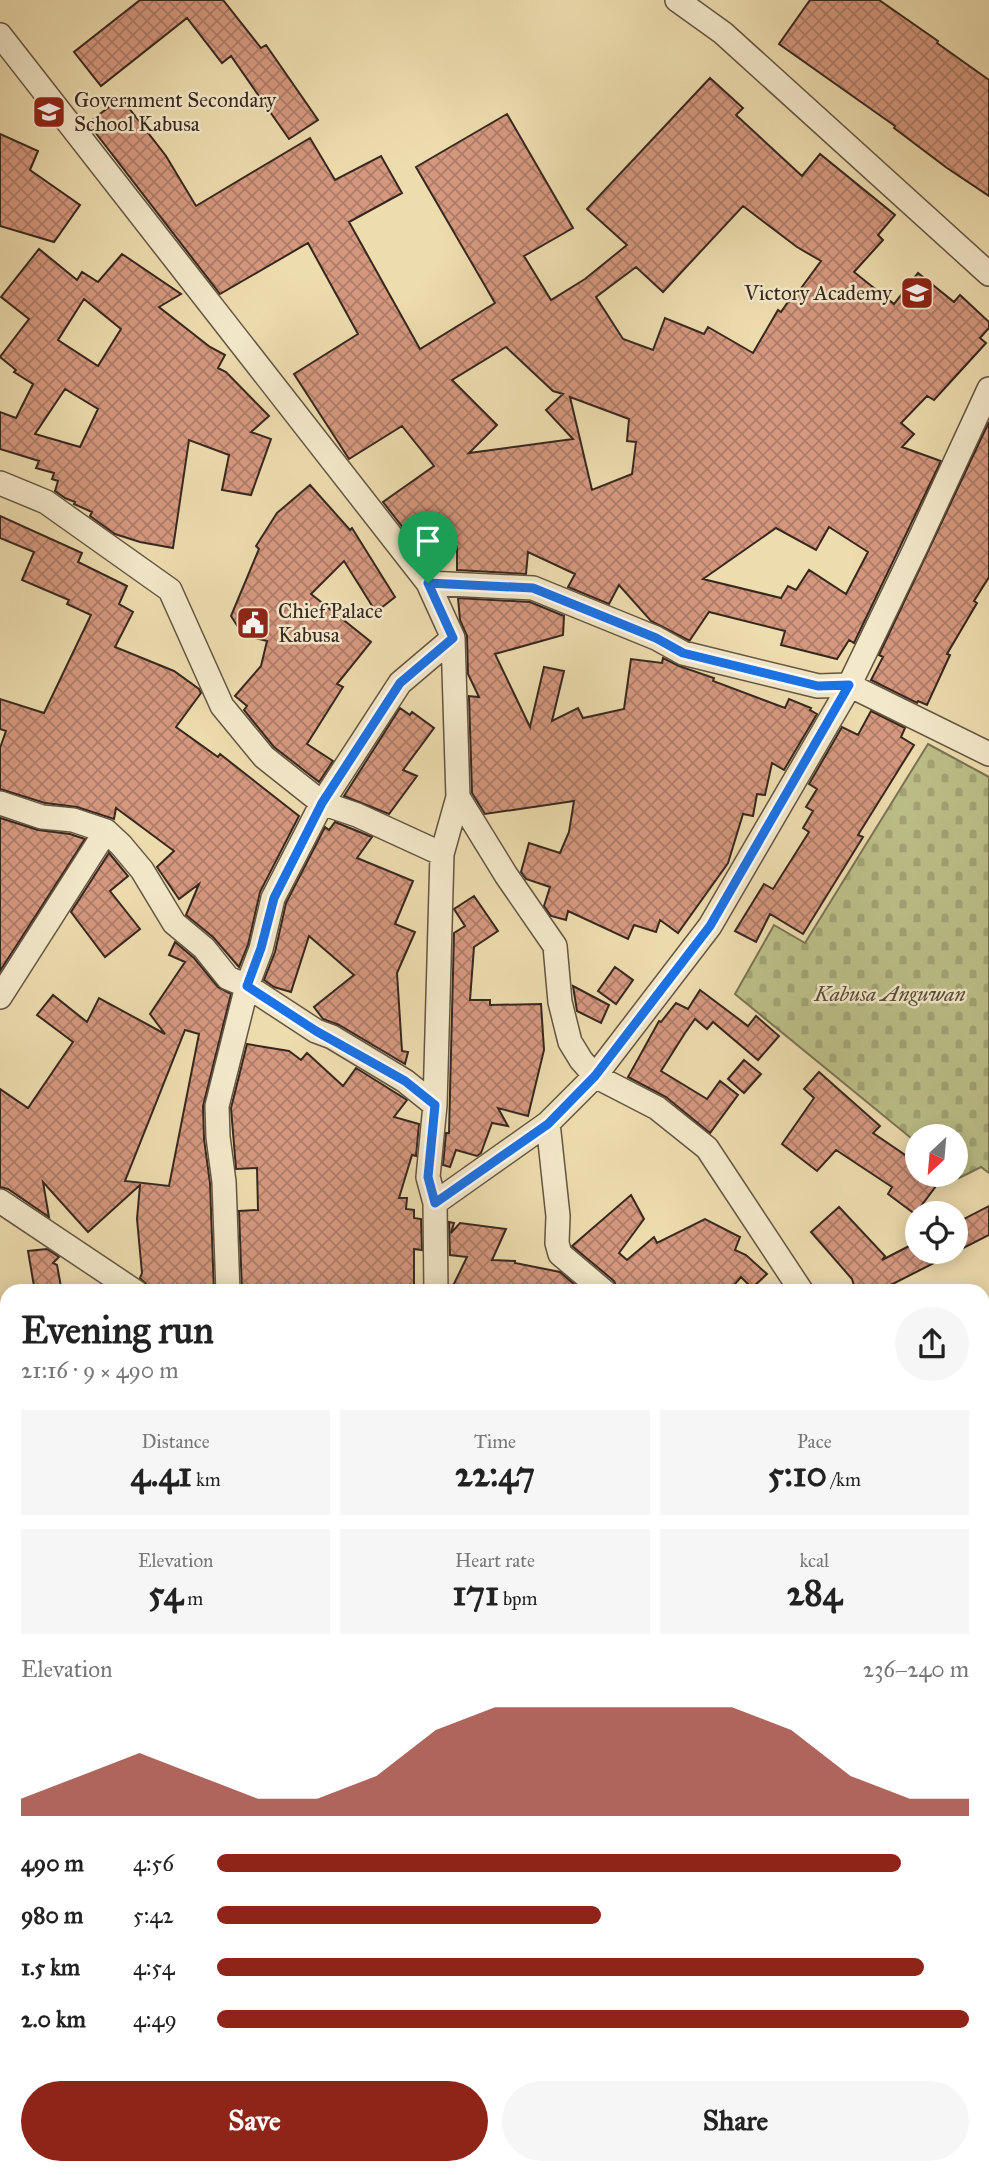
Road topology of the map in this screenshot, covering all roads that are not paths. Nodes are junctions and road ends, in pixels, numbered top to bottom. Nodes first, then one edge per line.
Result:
1 (677, 0) edge
2 (0, 35) edge
3 (989, 274) edge
4 (989, 389) edge
5 (0, 483) edge
6 (428, 583) junction
7 (453, 638) junction
8 (849, 685) junction
9 (989, 754) edge
10 (458, 797) junction
11 (0, 803) edge
12 (322, 803) junction
13 (106, 831) junction
14 (442, 854) junction
15 (247, 986) junction
16 (0, 997) edge
17 (595, 1076) junction
18 (435, 1105) junction
19 (548, 1124) junction
20 (0, 1201) edge
21 (435, 1203) junction
22 (124, 1284) edge
23 (229, 1284) edge
24 (436, 1284) edge
25 (596, 1284) edge
26 (797, 1284) edge

1 - 3 street
2 - 6 street
4 - 8 street
5 - 12 street
6 - 7 street
6 - 8 street
7 - 10 street
7 - 12 street
8 - 9 street
8 - 17 street
10 - 14 street
10 - 17 street
11 - 13 street
12 - 14 street
12 - 15 street
13 - 15 street
13 - 16 street
14 - 18 street
15 - 18 street
15 - 23 street
17 - 19 street
17 - 26 street
18 - 21 street
19 - 21 street
19 - 25 street
20 - 22 street
21 - 24 street

